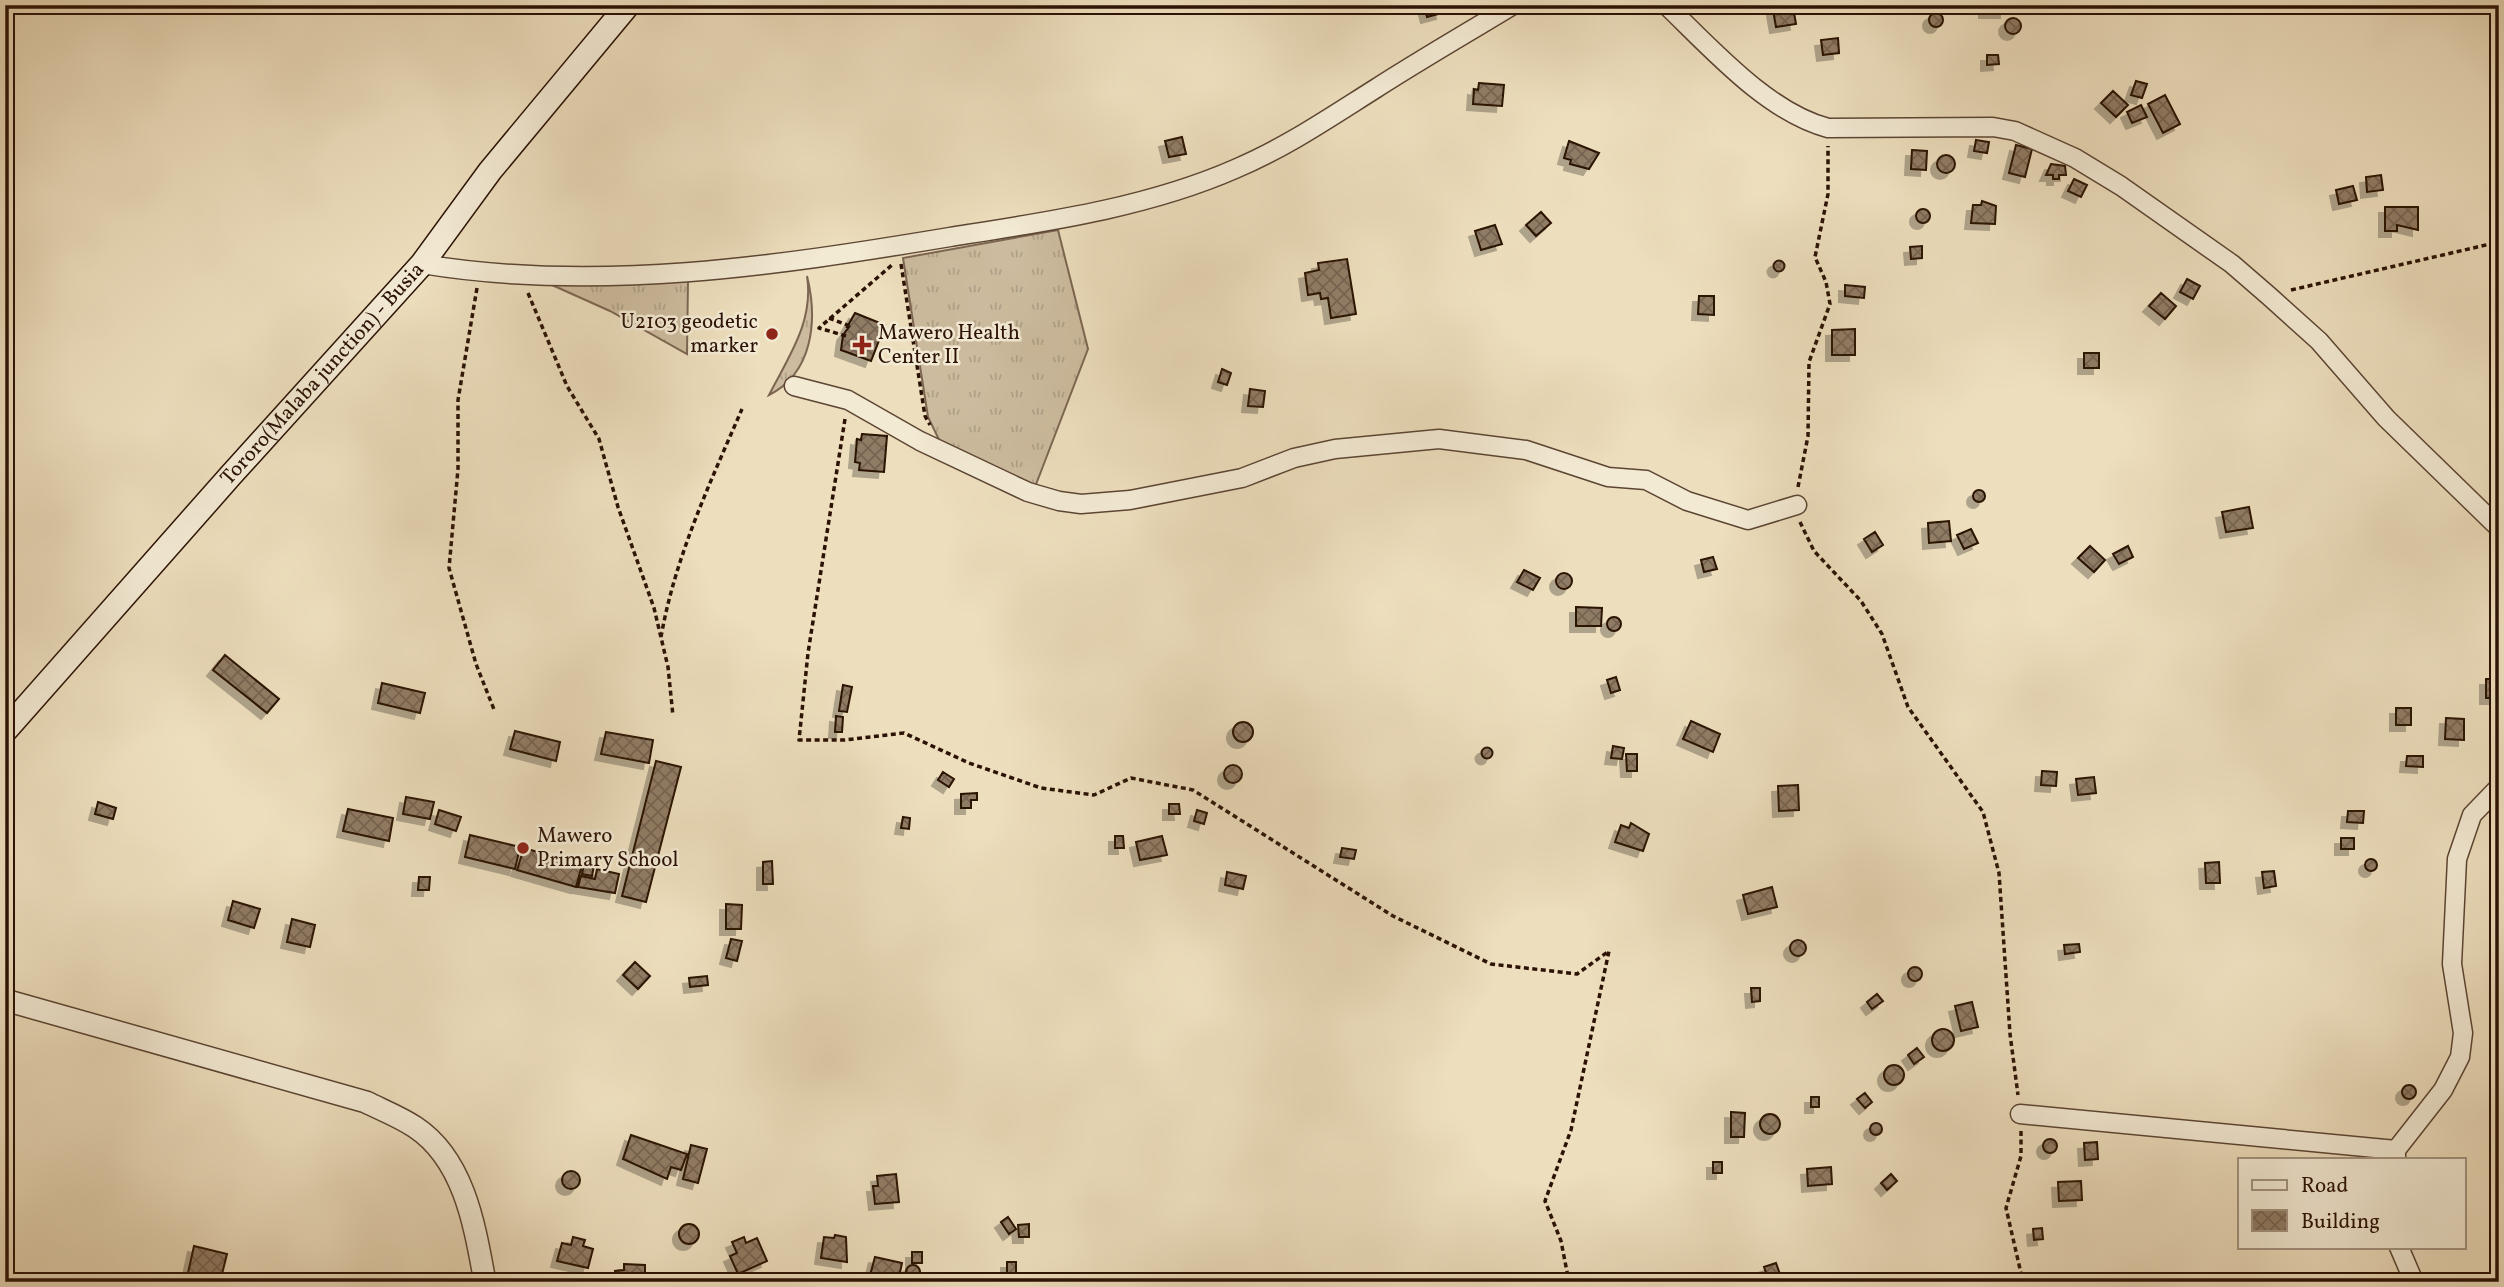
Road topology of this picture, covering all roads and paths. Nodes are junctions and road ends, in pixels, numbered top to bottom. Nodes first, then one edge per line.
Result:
1 (628, 5) edge
2 (1513, 5) edge
3 (1666, 5) edge
4 (1824, 127) junction
5 (2499, 243) edge
6 (422, 264) junction
7 (480, 272) junction
8 (521, 275) junction
9 (2269, 296) junction
10 (829, 318) junction
11 (850, 326) dead end
12 (846, 336) dead end
13 (794, 386) dead end
14 (848, 400) junction
15 (742, 409) dead end
16 (942, 451) junction
17 (1797, 505) junction
18 (2499, 528) edge
19 (661, 639) junction
20 (495, 712) dead end
21 (673, 716) dead end
22 (5, 731) edge
23 (2499, 787) edge
24 (5, 1000) edge
25 (2020, 1114) junction
26 (2396, 1154) edge
27 (2399, 1248) edge
28 (485, 1282) edge
29 (1569, 1282) edge
30 (2023, 1282) edge
31 (2414, 1282) edge

1 - 6 main road, Tororo(Malaba junction) - Busia
2 - 8 street
3 - 4 street
4 - 9 street
4 - 17 path
5 - 9 path
6 - 7 street
6 - 22 main road, Tororo(Malaba junction) - Busia
7 - 8 street
7 - 20 path
8 - 19 path
9 - 18 street
10 - 11 path
10 - 12 path
10 - 16 path
13 - 14 street
14 - 16 street
14 - 29 path
15 - 19 path
16 - 17 street
17 - 25 path
19 - 21 path
23 - 26 street
24 - 28 street
25 - 26 street
25 - 30 path
27 - 31 street

